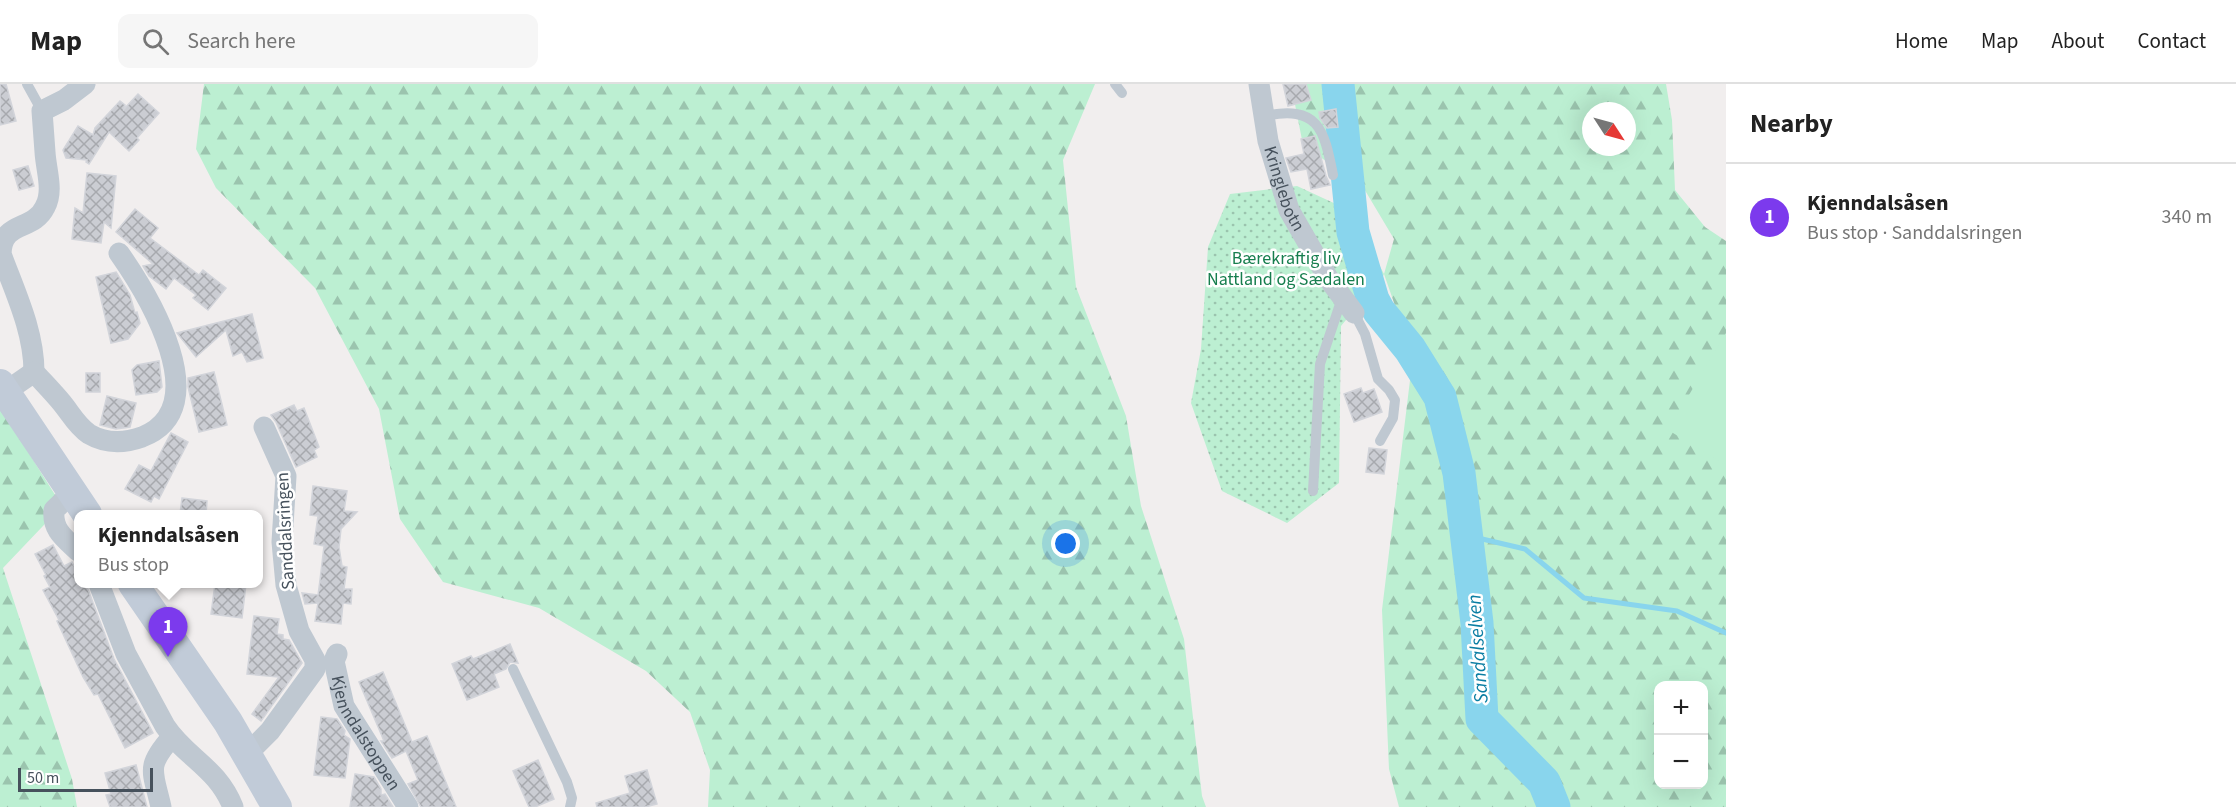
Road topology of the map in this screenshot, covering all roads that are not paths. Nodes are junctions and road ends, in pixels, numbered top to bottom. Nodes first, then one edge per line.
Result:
1 (27, 84) edge
2 (85, 84) edge
3 (1259, 84) edge
4 (42, 111) junction
5 (1264, 116) junction
6 (1334, 175) dead end
7 (118, 253) dead end
8 (1348, 305) junction
9 (34, 372) junction
10 (2, 388) edge
11 (264, 427) dead end
12 (1380, 441) dead end
13 (1313, 491) dead end
14 (79, 504) edge
15 (74, 548) edge
16 (101, 588) edge
17 (136, 588) edge
18 (337, 654) dead end
19 (513, 669) dead end
20 (172, 737) junction
21 (247, 754) junction
22 (161, 807) edge
23 (234, 807) edge
24 (277, 807) edge
25 (408, 807) edge
26 (570, 807) edge

1 - 4 lane
2 - 4 street
3 - 5 street, Kringlebotn
4 - 9 street
5 - 6 lane
5 - 8 street, Kringlebotn
7 - 9 street
8 - 12 lane
8 - 13 lane
9 - 10 street
10 - 14 main road
11 - 21 street, Sanddalsringen
14 - 15 street
16 - 20 street
17 - 21 main road
18 - 25 street, Kjenndalstoppen
19 - 26 lane
20 - 22 street
20 - 23 street
21 - 24 main road

